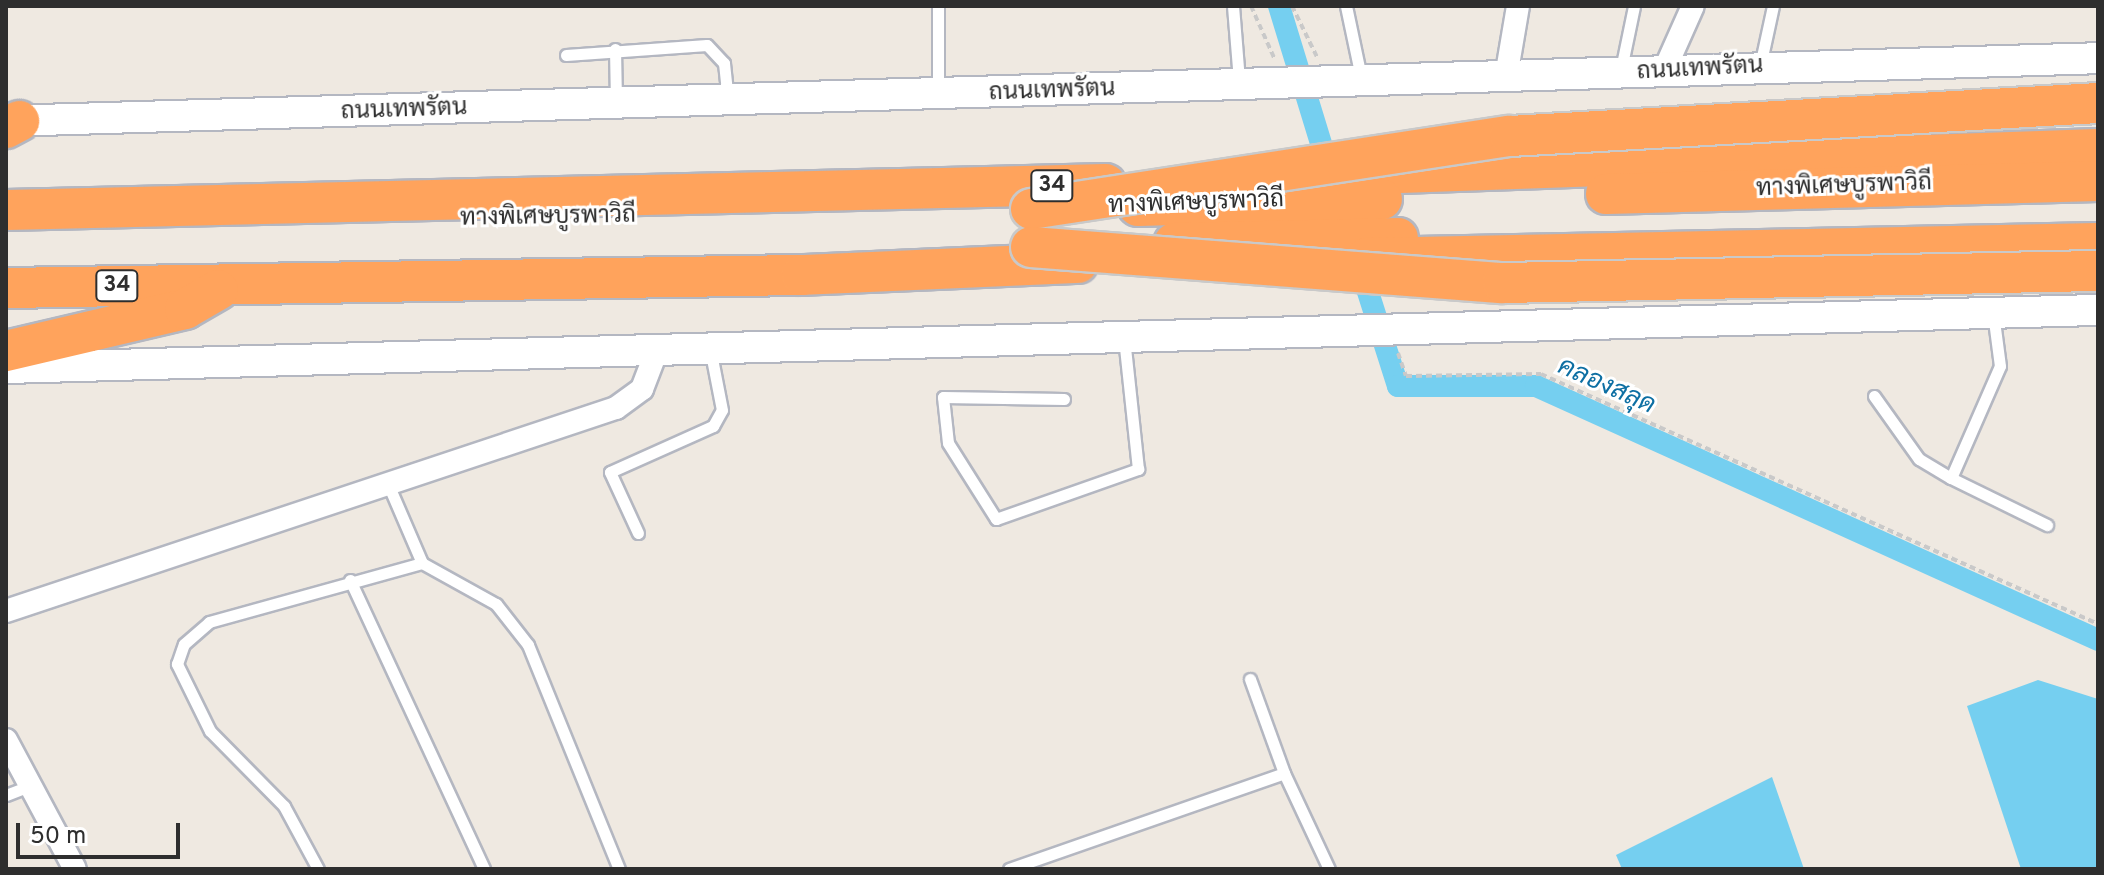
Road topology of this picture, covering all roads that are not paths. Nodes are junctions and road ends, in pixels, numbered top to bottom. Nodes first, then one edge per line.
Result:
1 (938, 6) edge
2 (1233, 6) edge
3 (1346, 6) edge
4 (1518, 6) edge
5 (1634, 6) edge
6 (1693, 6) edge
7 (1773, 6) edge
8 (615, 49) junction
9 (566, 55) dead end
10 (2098, 58) edge
11 (1760, 67) junction
12 (1359, 69) junction
13 (1664, 71) junction
14 (1620, 74) junction
15 (1506, 77) junction
16 (1263, 85) junction
17 (938, 97) junction
18 (728, 102) junction
19 (2098, 103) edge
20 (616, 105) junction
21 (10, 123) edge
22 (2098, 149) edge
23 (2098, 181) edge
24 (6, 210) edge
25 (2098, 220) edge
26 (1031, 228) junction
27 (6, 230) edge
28 (2098, 243) edge
29 (6, 269) edge
30 (2098, 271) edge
31 (229, 284) junction
32 (6, 288) edge
33 (2098, 310) edge
34 (1993, 313) junction
35 (1124, 336) junction
36 (710, 348) junction
37 (657, 350) junction
38 (6, 351) edge
39 (6, 368) edge
40 (1874, 396) dead end
41 (1064, 399) dead end
42 (1951, 478) junction
43 (388, 484) junction
44 (2047, 525) dead end
45 (638, 533) dead end
46 (422, 563) junction
47 (350, 580) junction
48 (6, 611) edge
49 (1250, 679) dead end
50 (6, 740) edge
51 (1284, 773) junction
52 (30, 786) junction
53 (6, 795) edge
54 (75, 869) edge
55 (318, 869) edge
56 (484, 869) edge
57 (619, 869) edge
58 (1009, 869) edge
59 (1329, 869) edge

1 - 17 lane
2 - 16 lane
3 - 12 lane
4 - 15 street
5 - 14 lane
6 - 13 street
7 - 11 lane
8 - 9 lane
8 - 18 lane
8 - 20 lane
10 - 11 main road, ถนนเทพรัตน
11 - 13 main road, ถนนเทพรัตน
12 - 15 main road, ถนนเทพรัตน
12 - 16 main road, ถนนเทพรัตน
13 - 14 main road, ถนนเทพรัตน
14 - 15 main road, ถนนเทพรัตน
16 - 17 main road, ถนนเทพรัตน
17 - 18 main road, ถนนเทพรัตน
18 - 20 main road, ถนนเทพรัตน
19 - 26 highway, bridge
20 - 21 main road, ถนนเทพรัตน
22 - 24 highway, 34
23 - 26 highway, ทางพิเศษบูรพาวิถี, bridge
25 - 26 highway, ทางพิเศษบูรพาวิถี, bridge
26 - 27 highway, ทางพิเศษบูรพาวิถี
26 - 29 highway, ทางพิเศษบูรพาวิถี
26 - 30 highway, bridge
28 - 31 highway, 34
31 - 32 highway, 34
31 - 38 highway
33 - 34 main road
34 - 35 main road
34 - 42 lane
35 - 36 main road
35 - 41 lane
36 - 37 main road
36 - 45 lane
37 - 39 main road
37 - 43 street
40 - 42 lane
42 - 44 lane
43 - 46 lane
43 - 48 street
46 - 47 lane
46 - 57 lane
47 - 55 lane
47 - 56 lane
49 - 51 lane
50 - 52 street
51 - 58 lane
51 - 59 lane
52 - 53 lane
52 - 54 street

